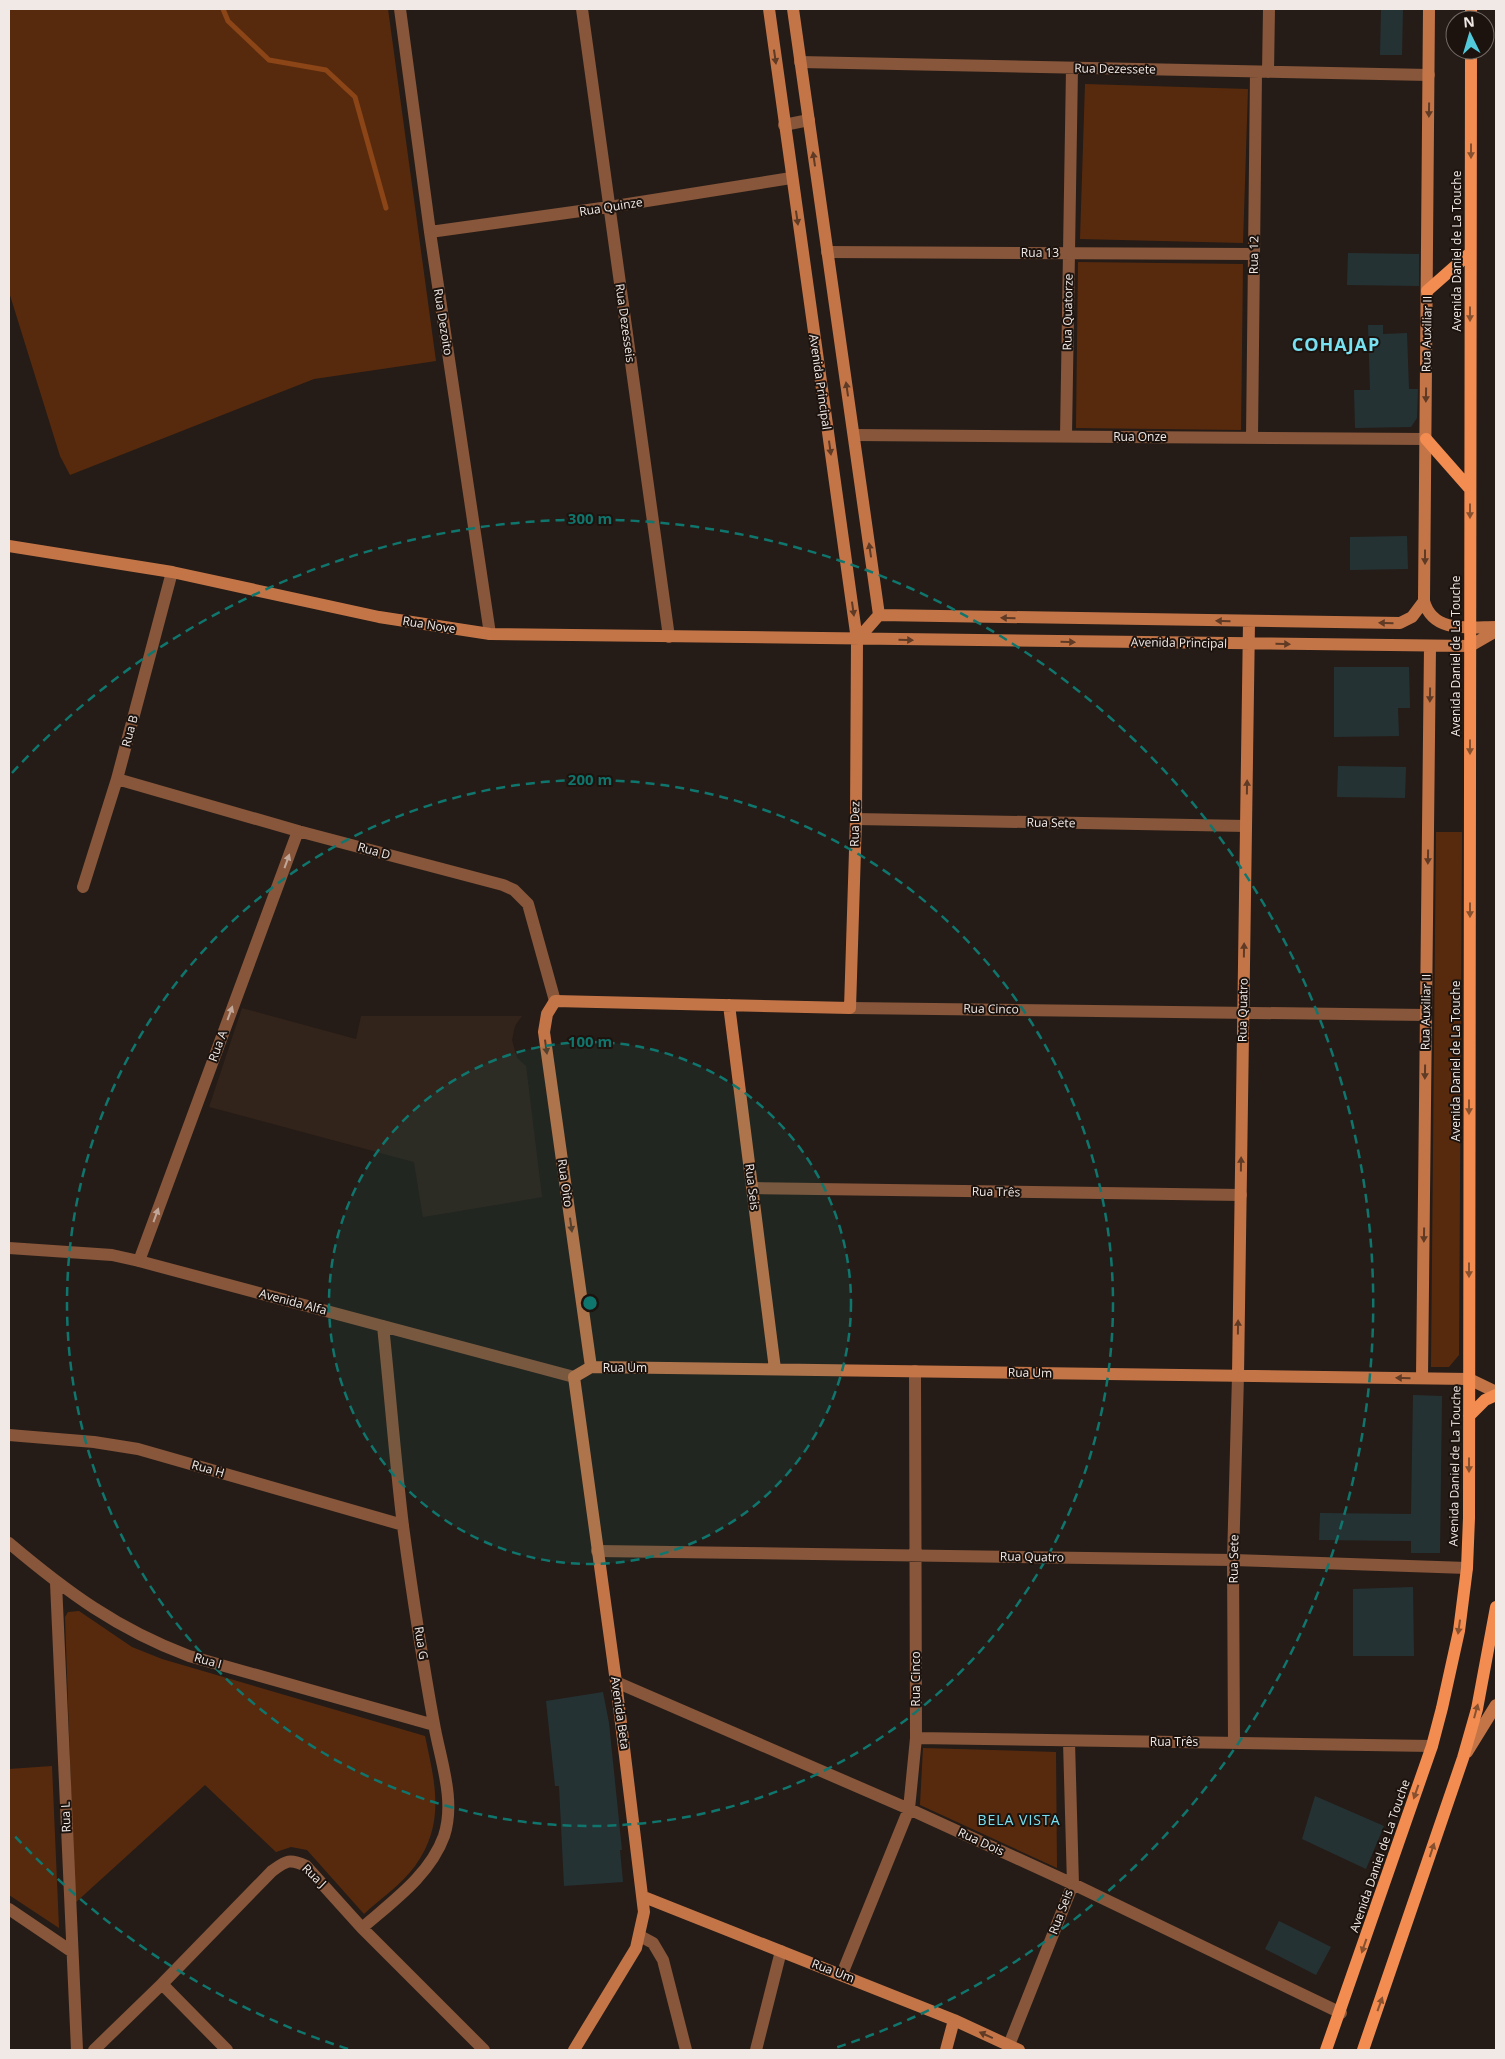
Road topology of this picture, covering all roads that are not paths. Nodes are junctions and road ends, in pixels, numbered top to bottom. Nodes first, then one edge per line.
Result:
1 (400, 9) edge
2 (582, 9) edge
3 (769, 9) edge
4 (793, 9) edge
5 (1269, 9) edge
6 (1430, 9) edge
7 (1471, 60) edge
8 (800, 62) junction
9 (1072, 68) junction
10 (1262, 72) junction
11 (1429, 75) junction
12 (809, 120) junction
13 (784, 124) junction
14 (791, 178) junction
15 (609, 207) junction
16 (430, 232) junction
17 (827, 252) junction
18 (1069, 253) junction
19 (1470, 253) junction
20 (1254, 254) junction
21 (1427, 291) junction
22 (854, 435) junction
23 (1066, 436) junction
24 (1252, 438) junction
25 (1426, 439) junction
26 (1470, 488) junction
27 (9, 546) edge
28 (172, 572) junction
29 (1424, 601) junction
30 (879, 615) junction
31 (1249, 622) junction
32 (1470, 627) junction
33 (1496, 627) edge
34 (1496, 631) edge
35 (490, 634) junction
36 (669, 637) junction
37 (857, 640) junction
38 (1249, 644) junction
39 (1430, 646) junction
40 (1470, 646) junction
41 (118, 779) junction
42 (856, 819) junction
43 (1246, 826) junction
44 (298, 831) junction
45 (83, 887) dead end
46 (555, 1001) junction
47 (729, 1005) junction
48 (850, 1008) junction
49 (1244, 1012) junction
50 (1426, 1015) junction
51 (752, 1188) junction
52 (1240, 1195) junction
53 (9, 1248) edge
54 (139, 1261) junction
55 (383, 1326) junction
56 (591, 1367) junction
57 (775, 1368) junction
58 (915, 1371) junction
59 (1238, 1376) junction
60 (574, 1377) junction
61 (1422, 1378) junction
62 (1469, 1379) junction
63 (1496, 1392) edge
64 (1496, 1396) edge
65 (1469, 1416) junction
66 (9, 1435) edge
67 (403, 1525) junction
68 (9, 1543) edge
69 (597, 1551) junction
70 (917, 1556) junction
71 (1233, 1560) junction
72 (1467, 1568) junction
73 (56, 1583) junction
74 (1496, 1607) edge
75 (616, 1682) junction
76 (1496, 1705) edge
77 (434, 1725) junction
78 (916, 1738) junction
79 (1069, 1742) junction
80 (1234, 1743) junction
81 (1432, 1746) junction
82 (1463, 1758) junction
83 (909, 1809) junction
84 (1072, 1884) junction
85 (644, 1897) junction
86 (9, 1909) edge
87 (362, 1928) junction
88 (640, 1936) junction
89 (71, 1951) junction
90 (781, 1951) junction
91 (842, 1974) junction
92 (162, 1984) junction
93 (1341, 2013) junction
94 (954, 2020) junction
95 (1014, 2048) edge
96 (76, 2050) edge
97 (94, 2050) edge
98 (227, 2050) edge
99 (484, 2050) edge
100 (574, 2050) edge
101 (686, 2050) edge
102 (756, 2050) edge
103 (946, 2050) edge
104 (1326, 2050) edge
105 (1363, 2050) edge

1 - 16 street, Rua Dezoito
2 - 15 street, Rua Dezesseis
3 -> 13 street, Avenida Principal
4 - 8 street, Avenida Principal
5 - 10 street, Rua 12
6 - 11 street, Rua Auxiliar II
7 -> 19 main road, Avenida Daniel de La Touche
8 - 9 street, Rua Dezessete
8 - 12 street, Avenida Principal
9 - 10 street, Rua Dezessete
9 - 18 street, Rua Quatorze
10 - 11 street, Rua Dezessete
10 - 20 street, Rua 12
11 -> 21 street, Rua Auxiliar II
12 - 13 street
17 -> 12 street, Avenida Principal
13 - 14 street, Avenida Principal
14 - 15 street, Rua Quinze
14 -> 37 street, Avenida Principal
15 - 16 street, Rua Quinze
15 - 36 street, Rua Dezesseis
16 - 35 street, Rua Dezoito
17 - 18 street, Rua 13
22 -> 17 street, Avenida Principal
18 - 20 street, Rua 13
18 - 23 street, Rua Quatorze
19 - 21 main road
19 -> 26 main road, Avenida Daniel de La Touche
20 - 24 street, Rua 12
21 -> 25 street, Rua Auxiliar II
22 - 23 street, Rua Onze
30 -> 22 street, Avenida Principal
23 - 24 street, Rua Onze
24 - 25 street, Rua Onze
25 - 26 main road
25 -> 29 street, Rua Auxiliar II
26 -> 32 main road, Avenida Daniel de La Touche
27 - 28 street, Rua Nove
28 - 35 street, Rua Nove
28 - 41 street, Rua B
29 -> 31 street, Avenida Principal
29 - 32 street
31 -> 30 street, Avenida Principal
30 - 37 street
31 - 38 street, Rua Quatro
32 - 33 street
32 - 40 main road, Avenida Daniel de La Touche
34 - 40 street, Avenida Principal
35 - 36 street, Rua Nove
36 - 37 street, Rua Nove
37 -> 38 street, Avenida Principal
37 - 42 street, Rua Dez
38 -> 39 street, Avenida Principal
43 -> 38 street, Rua Quatro
39 - 40 street, Avenida Principal
39 -> 50 street, Rua Auxiliar II
40 -> 62 main road, Avenida Daniel de La Touche
41 - 44 street, Rua D
41 - 45 street, Rua B
42 - 43 street, Rua Sete
42 - 48 street, Rua Dez
49 -> 43 street, Rua Quatro
44 - 46 street, Rua D
54 -> 44 street, Rua A
46 - 47 street, Rua Cinco
46 -> 56 street, Rua Oito
47 - 48 street, Rua Cinco
47 - 51 street, Rua Seis
48 - 49 street, Rua Cinco
49 - 50 street, Rua Cinco
52 -> 49 street, Rua Quatro
50 -> 61 street, Rua Auxiliar II
51 - 52 street, Rua Três
51 - 57 street, Rua Seis
59 -> 52 street, Rua Quatro
53 - 54 street, Avenida Alfa
54 - 55 street, Avenida Alfa
55 - 60 street, Avenida Alfa
55 - 67 street, Rua G
56 - 57 street, Rua Um
56 - 60 street
57 - 58 street, Rua Um
58 - 59 street, Rua Um
58 - 70 street, Rua Cinco
61 -> 59 street, Rua Um
59 - 71 street, Rua Sete
60 - 69 street, Avenida Beta
61 - 62 street, Rua Um
62 - 63 street
62 - 65 main road, Avenida Daniel de La Touche
64 - 65 main road
65 -> 72 main road, Avenida Daniel de La Touche
66 - 67 street, Rua H
67 - 77 street, Rua G
68 - 73 street, Rua I
69 - 70 street, Rua Quatro
69 - 75 street, Avenida Beta
70 - 71 street, Rua Quatro
70 - 78 street, Rua Cinco
71 - 72 street, Rua Quatro
71 - 80 street, Rua Sete
72 -> 81 main road, Avenida Daniel de La Touche
73 - 77 street, Rua I
73 - 89 street, Rua L
82 -> 74 main road
75 - 83 street, Rua Dois
75 - 85 street, Avenida Beta
76 - 82 street
77 - 87 street, Rua G
78 - 79 street, Rua Três
78 - 83 street, Rua Cinco
79 - 80 street, Rua Três
79 - 84 street, Rua Seis
80 - 81 street, Rua Três
81 -> 93 main road, Avenida Daniel de La Touche
105 -> 82 main road
83 - 84 street, Rua Dois
83 - 91 street, Rua Cinco
84 - 93 street, Rua Dois
84 - 95 street, Rua Seis
85 - 88 street, Avenida Beta
85 - 90 street, Rua Um
86 - 89 street
87 - 92 street, Rua J
87 - 99 street, Rua J
88 - 100 street, Avenida Beta
88 - 101 street
89 - 96 street, Rua L
90 - 91 street, Rua Um
90 - 102 street
91 - 94 street, Rua Um
92 - 97 street, Rua J
92 - 98 street
93 - 104 main road, Avenida Daniel de La Touche
95 -> 94 street, Rua Um
94 - 103 street

